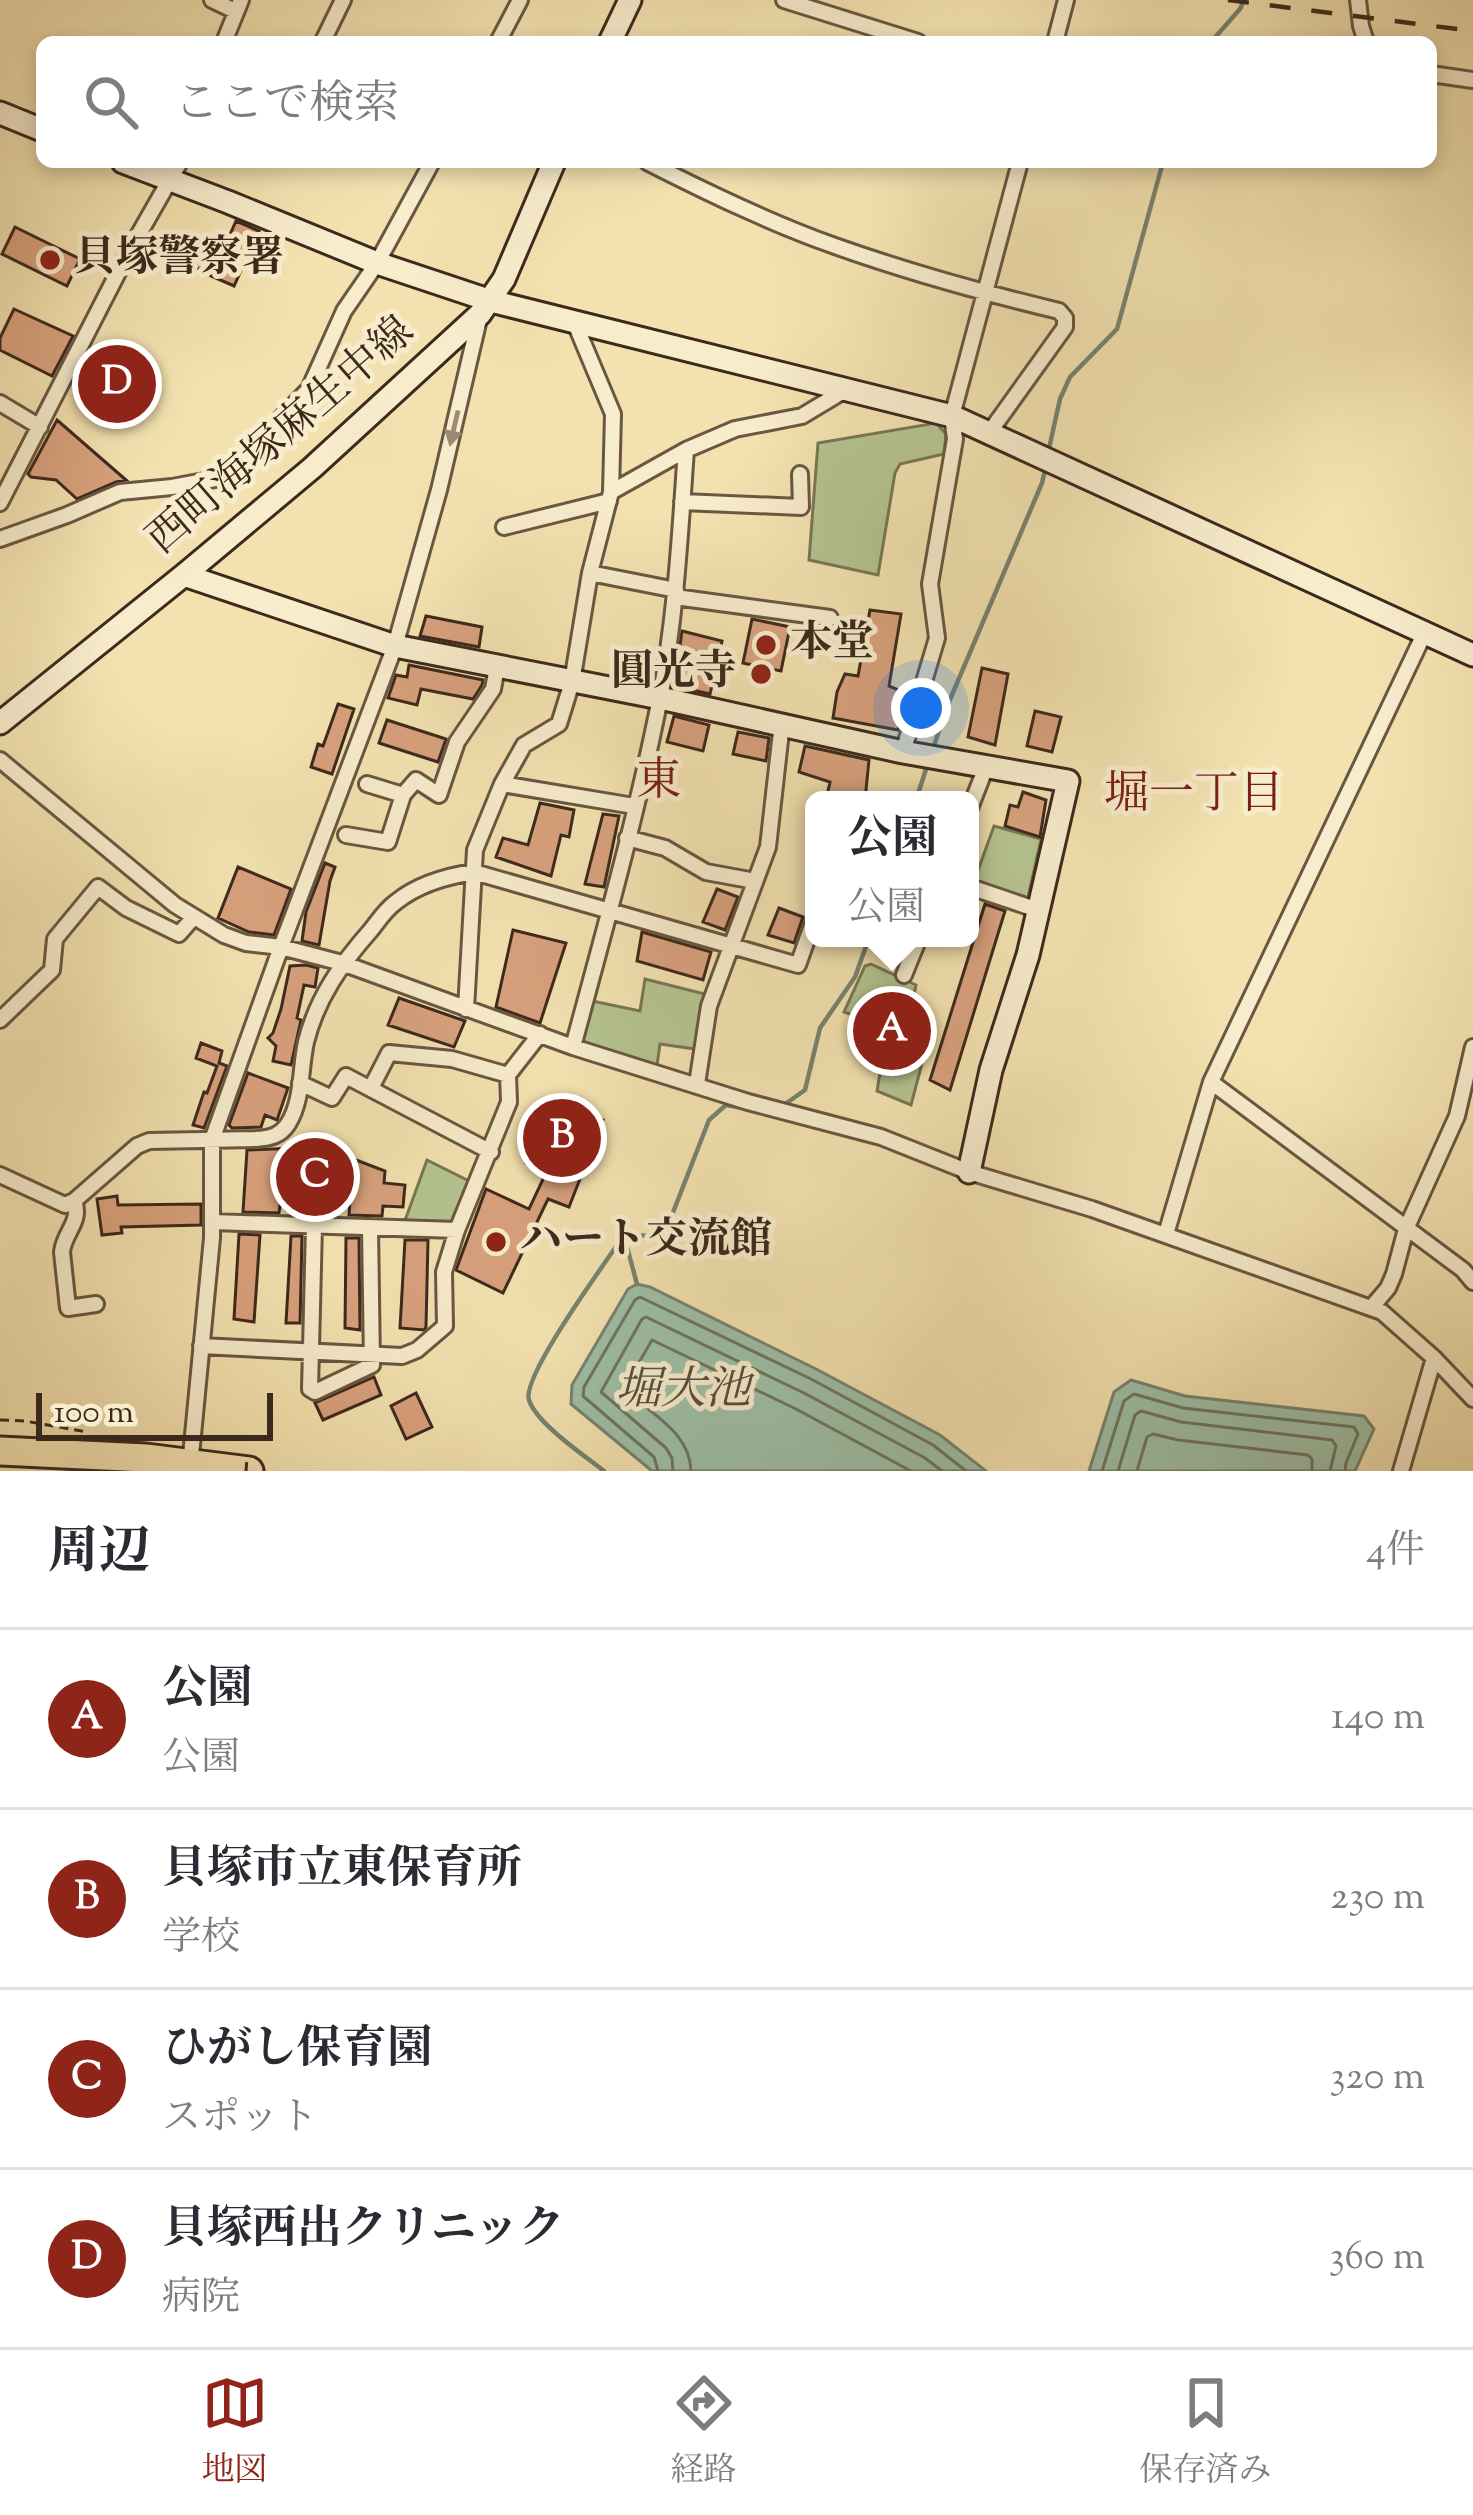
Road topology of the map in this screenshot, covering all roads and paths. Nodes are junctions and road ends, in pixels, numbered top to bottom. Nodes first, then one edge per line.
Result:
1 (212, 0) edge
2 (343, 0) edge
3 (520, 0) edge
4 (630, 0) edge
5 (784, 0) edge
6 (1066, 0) edge
7 (1358, 0) edge
8 (238, 5) edge
9 (226, 36) edge
10 (325, 36) edge
11 (501, 36) edge
12 (613, 36) edge
13 (898, 36) edge
14 (1057, 36) edge
15 (1364, 36) edge
16 (1437, 75) edge
17 (1473, 80) edge
18 (0, 112) edge
19 (36, 127) edge
20 (429, 168) edge
21 (551, 168) edge
22 (659, 168) edge
23 (1018, 168) edge
24 (174, 171) edge
25 (376, 263) junction
26 (986, 293) junction
27 (486, 307) junction
28 (574, 321) junction
29 (847, 389) junction
30 (0, 403) edge
31 (952, 416) junction
32 (40, 427) junction
33 (989, 433) junction
34 (686, 450) junction
35 (800, 474) dead end
36 (610, 496) junction
37 (682, 502) junction
38 (0, 503) edge
39 (504, 527) dead end
40 (0, 539) edge
41 (590, 573) junction
42 (184, 575) junction
43 (675, 593) junction
44 (830, 618) dead end
45 (1425, 632) junction
46 (395, 646) junction
47 (1473, 655) edge
48 (497, 667) junction
49 (572, 682) junction
50 (660, 698) junction
51 (0, 723) edge
52 (782, 723) junction
53 (903, 752) junction
54 (0, 760) edge
55 (986, 766) junction
56 (367, 784) dead end
57 (502, 784) junction
58 (976, 791) edge
59 (403, 795) junction
60 (634, 806) junction
61 (346, 835) dead end
62 (626, 838) junction
63 (473, 872) junction
64 (755, 880) junction
65 (979, 890) edge
66 (1038, 910) junction
67 (609, 912) junction
68 (193, 918) junction
69 (805, 945) edge
70 (280, 947) junction
71 (730, 947) junction
72 (915, 947) edge
73 (342, 963) junction
74 (904, 975) dead end
75 (466, 1009) junction
76 (3, 1012) edge
77 (539, 1034) junction
78 (573, 1047) junction
79 (1473, 1050) edge
80 (508, 1075) junction
81 (1211, 1082) junction
82 (300, 1083) junction
83 (697, 1084) junction
84 (371, 1088) junction
85 (212, 1141) junction
86 (491, 1152) junction
87 (969, 1172) junction
88 (0, 1175) edge
89 (74, 1201) junction
90 (212, 1222) junction
91 (314, 1226) junction
92 (370, 1227) junction
93 (1406, 1229) junction
94 (458, 1230) junction
95 (1166, 1234) junction
96 (1473, 1282) edge
97 (96, 1304) dead end
98 (1371, 1308) junction
99 (201, 1346) junction
100 (310, 1351) junction
101 (369, 1354) junction
102 (1434, 1358) junction
103 (1473, 1400) edge
104 (0, 1437) edge
105 (0, 1451) edge
106 (45, 1453) junction
107 (247, 1466) edge
108 (190, 1467) edge
109 (1401, 1471) edge

1 - 8 street
2 - 10 street
3 - 11 street
4 - 12 street
5 - 13 street
6 - 14 street
7 - 15 street
8 - 9 street
16 - 17 street
18 - 19 street
20 - 25 street
21 - 27 street, 西町海塚麻生中線
22 - 26 street
23 - 26 street
24 - 25 street
24 - 32 street
25 - 27 street
25 - 40 street
26 - 31 street
26 - 33 street
27 - 28 street
27 - 42 street, 西町海塚麻生中線
27 -> 46 street
28 - 29 street
28 - 36 street
29 - 31 street
29 - 34 street
30 - 32 street
31 - 33 street
31 - 53 street
32 - 38 street
33 - 45 street
34 - 36 street
34 - 37 street
35 - 37 street
36 - 39 street
36 - 41 street
37 - 43 street
41 - 43 street
41 - 49 street
42 - 46 street
42 - 51 street, 西町海塚麻生中線
43 - 44 street
43 - 50 street
45 - 47 street
45 - 81 street
46 - 48 street
46 - 70 street
48 - 49 street
48 - 59 street
49 - 50 street
49 - 57 street
50 - 52 street
50 - 60 street
52 - 53 street
52 - 64 street
53 - 55 street
54 - 68 street
55 - 58 street
55 - 66 street
56 - 59 street
57 - 60 street
57 - 63 street
59 - 61 street
60 - 62 street
62 - 64 street
62 - 67 street
63 - 67 street
63 - 73 street
63 - 75 street
64 - 71 street
65 - 66 street
66 - 87 street
67 - 71 street
67 - 78 street
68 - 70 street
68 - 76 street
69 - 71 street
70 - 73 street
70 - 85 street
71 - 83 street
72 - 74 street
73 - 75 street
73 - 82 street
75 - 77 street
77 - 78 street
77 - 80 street
78 - 83 street
79 - 93 street
80 - 84 street
80 - 86 street
81 - 93 street
81 - 95 street
82 - 84 street
82 - 85 street
83 - 87 street
84 - 86 street
85 - 89 street
85 - 90 street
86 - 94 street
87 - 95 street
88 - 89 street
89 - 97 street
90 - 91 street
90 - 99 street
91 - 92 street
91 - 100 street
92 - 94 street
92 - 101 street
93 - 96 street
93 - 98 street
94 - 101 street
95 - 98 street
98 - 102 street
99 - 100 street
99 - 108 street
100 - 101 street
100 - 101 street
102 - 103 street
102 - 109 street
104 - 106 highway
105 - 106 highway
106 - 108 highway
107 - 108 highway

